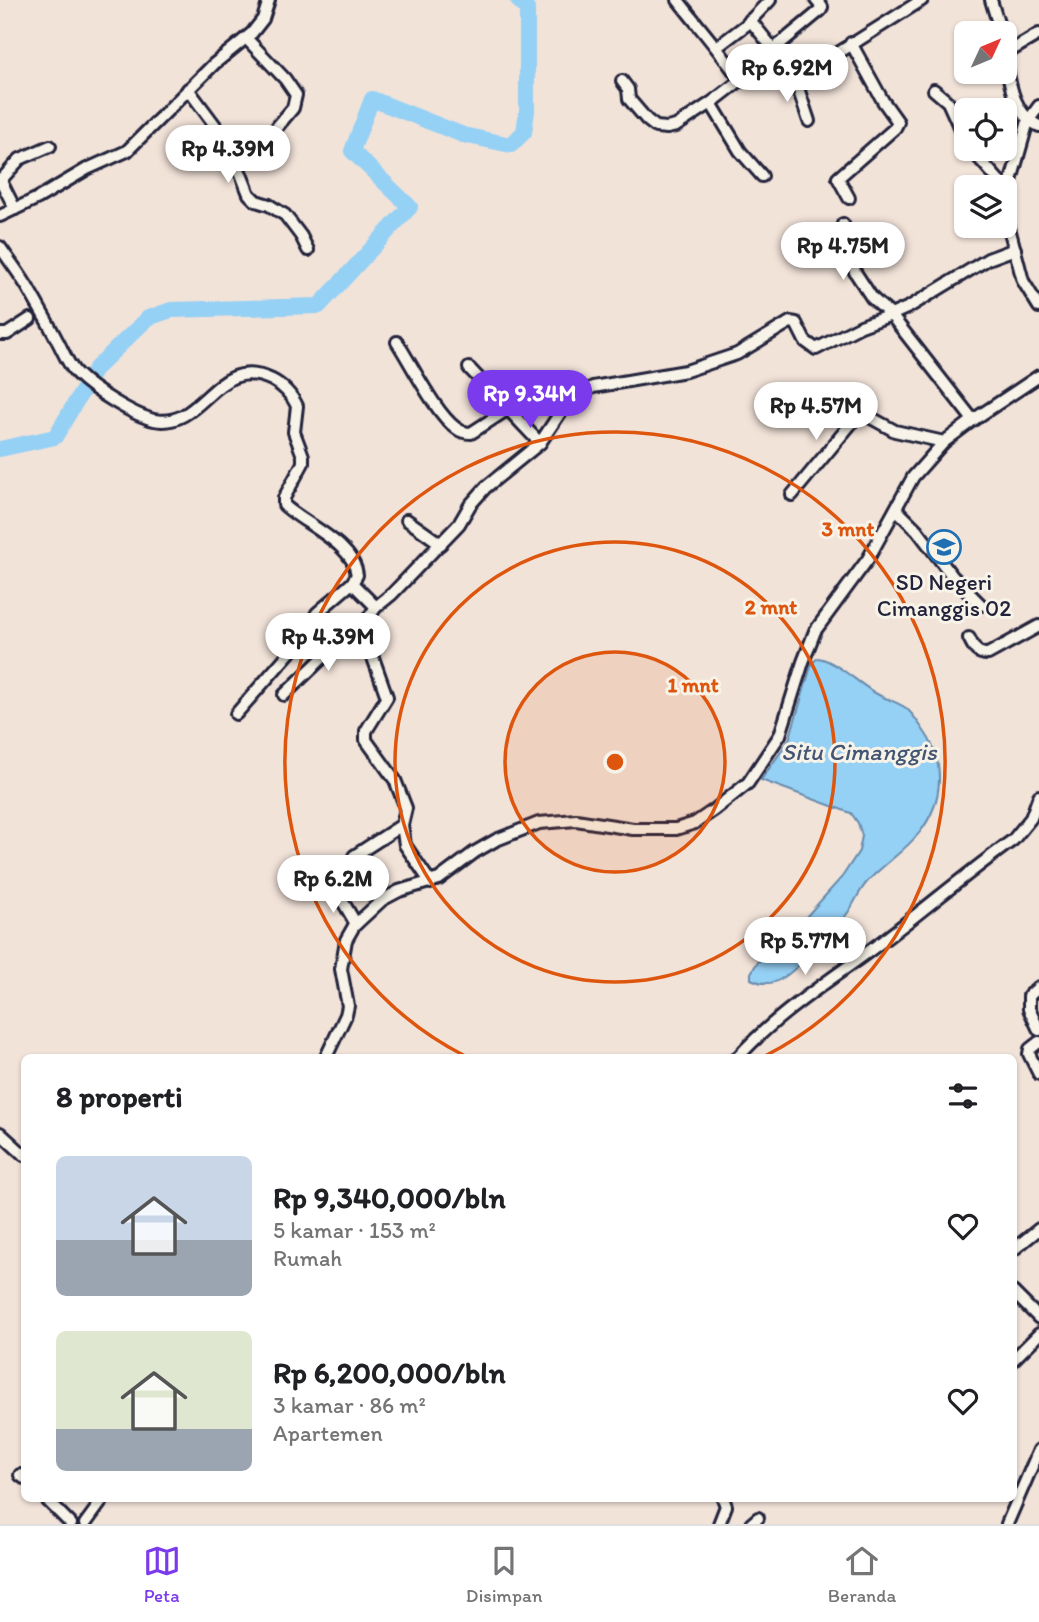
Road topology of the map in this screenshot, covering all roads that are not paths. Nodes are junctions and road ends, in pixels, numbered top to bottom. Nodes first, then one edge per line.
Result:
1 (269, 0) edge
2 (678, 0) edge
3 (769, 0) edge
4 (816, 0) edge
5 (922, 0) edge
6 (991, 0) edge
7 (750, 20) junction
8 (997, 21) edge
9 (1039, 34) edge
10 (246, 38) junction
11 (851, 43) junction
12 (1017, 46) edge
13 (717, 47) junction
14 (794, 76) junction
15 (622, 81) dead end
16 (741, 81) junction
17 (1011, 84) edge
18 (188, 89) junction
19 (934, 90) dead end
20 (711, 103) junction
21 (1039, 106) edge
22 (954, 115) edge
23 (809, 121) dead end
24 (1034, 123) edge
25 (277, 127) dead end
26 (50, 146) dead end
27 (982, 161) edge
28 (994, 175) edge
29 (1013, 175) edge
30 (762, 176) dead end
31 (1, 179) edge
32 (849, 198) dead end
33 (15, 209) junction
34 (0, 216) edge
35 (843, 224) dead end
36 (1013, 238) edge
37 (0, 247) edge
38 (1015, 249) junction
39 (308, 250) dead end
40 (1039, 307) edge
41 (891, 315) junction
42 (30, 319) dead end
43 (0, 334) edge
44 (397, 342) dead end
45 (469, 368) dead end
46 (1039, 376) edge
47 (508, 409) junction
48 (973, 420) junction
49 (944, 442) junction
50 (540, 443) junction
51 (792, 495) dead end
52 (896, 509) junction
53 (407, 520) dead end
54 (441, 544) junction
55 (352, 583) junction
56 (981, 605) dead end
57 (376, 607) junction
58 (1039, 626) edge
59 (365, 635) junction
60 (969, 638) dead end
61 (284, 695) dead end
62 (236, 714) dead end
63 (1039, 796) edge
64 (402, 825) junction
65 (354, 856) dead end
66 (431, 883) junction
67 (336, 890) dead end
68 (356, 924) junction
69 (1039, 986) edge
70 (1039, 1030) edge
71 (1039, 1042) edge
72 (327, 1054) edge
73 (741, 1054) edge
74 (1039, 1074) edge
75 (0, 1133) edge
76 (21, 1152) edge
77 (1039, 1229) edge
78 (1017, 1247) edge
79 (1017, 1296) edge
80 (1039, 1318) edge
81 (1039, 1334) edge
82 (1017, 1356) edge
83 (1039, 1450) edge
84 (50, 1502) edge
85 (101, 1502) edge
86 (724, 1502) edge
87 (1012, 1522) edge
88 (71, 1524) edge
89 (85, 1524) edge
90 (719, 1524) edge

1 - 10 street
2 - 13 street
3 - 7 street
4 - 7 street
5 - 11 street
6 - 8 street
7 - 13 street
9 - 12 street
10 - 18 street
10 - 25 street
11 - 14 street
11 - 32 street
13 - 16 street
14 - 16 street
14 - 23 street
15 - 20 street
16 - 20 street
17 - 24 street
18 - 33 street
18 - 39 street
19 - 22 street
20 - 30 street
21 - 24 street
24 - 29 street
26 - 31 street
27 - 28 street
31 - 33 street
33 - 34 street
35 - 41 street
36 - 38 street
37 - 55 street
38 - 40 street
38 - 41 street
41 - 48 street
41 - 50 street
42 - 43 street
44 - 47 street
45 - 47 street
46 - 48 street
47 - 50 street
48 - 49 street
49 - 51 street
49 - 52 street
50 - 54 street
52 - 56 street
52 - 66 street
53 - 54 street
54 - 57 street
55 - 57 street
55 - 62 street
57 - 59 street
58 - 60 street
59 - 61 street
59 - 64 street
63 - 73 street
64 - 65 street
64 - 66 street
66 - 68 street
67 - 68 street
68 - 72 street
69 - 70 street
71 - 74 street
75 - 76 street
77 - 78 street
79 - 80 street
81 - 82 street
83 - 87 street
84 - 88 street
85 - 89 street
86 - 90 street

